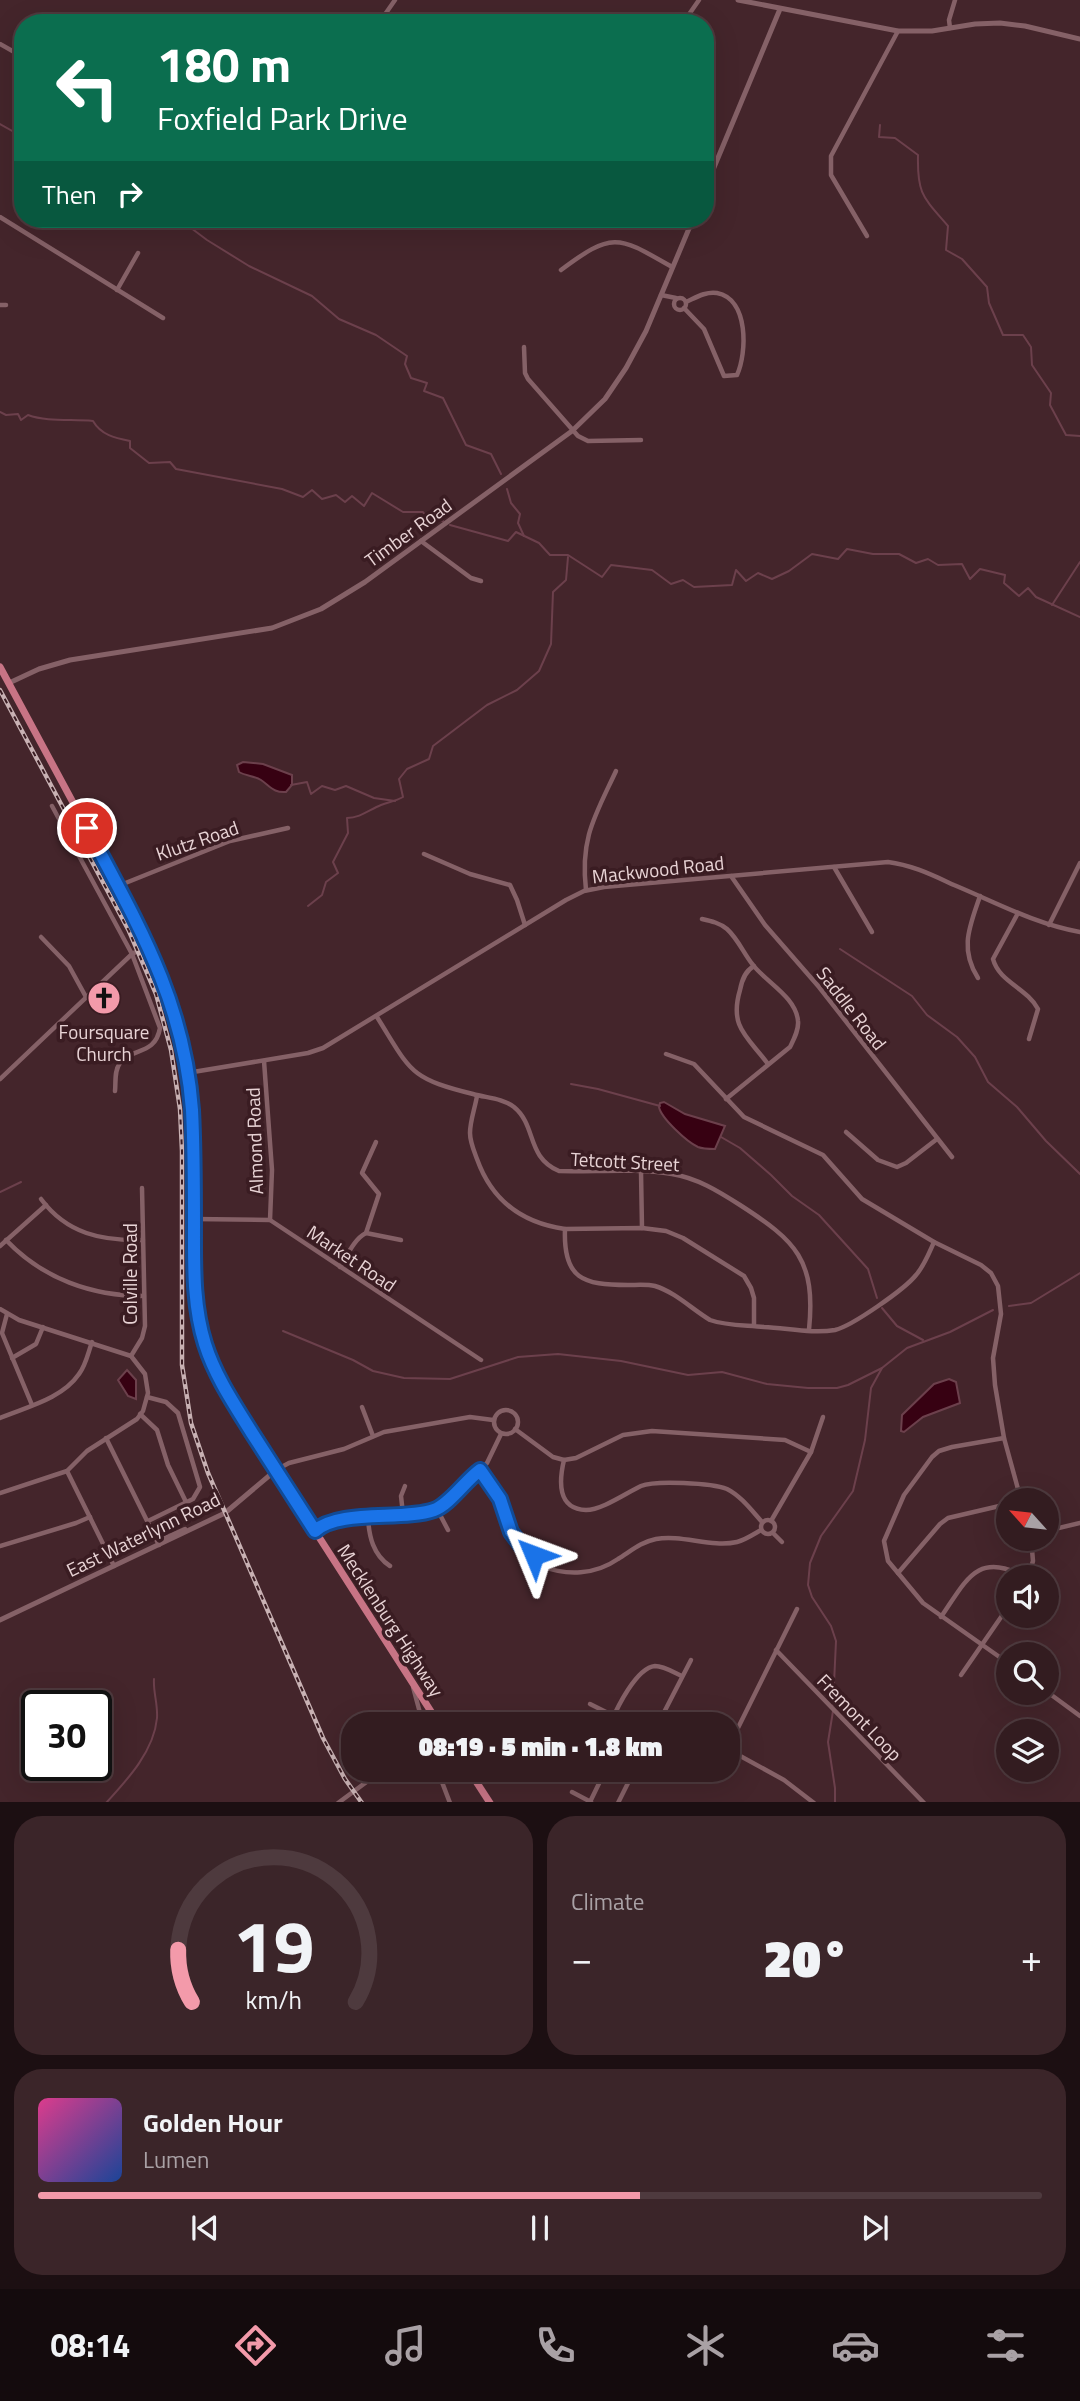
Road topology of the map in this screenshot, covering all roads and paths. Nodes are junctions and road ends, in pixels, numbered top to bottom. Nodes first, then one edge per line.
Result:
1 (738, 0) edge
2 (955, 0) edge
3 (780, 9) junction
4 (950, 28) junction
5 (898, 31) junction
6 (1080, 39) edge
7 (714, 167) edge
8 (16, 228) edge
9 (689, 228) edge
10 (867, 236) dead end
11 (138, 253) dead end
12 (672, 267) junction
13 (561, 270) dead end
14 (117, 290) junction
15 (663, 296) junction
16 (676, 301) junction
17 (685, 305) junction
18 (163, 318) dead end
19 (524, 347) dead end
20 (572, 431) junction
21 (641, 440) dead end
22 (421, 541) junction
23 (481, 581) dead end
24 (0, 667) edge
25 (9, 683) junction
26 (616, 771) dead end
27 (52, 806) dead end
28 (288, 828) dead end
29 (424, 854) dead end
30 (1080, 863) edge
31 (834, 867) junction
32 (731, 876) junction
33 (118, 886) junction
34 (586, 891) junction
35 (980, 896) junction
36 (1018, 913) junction
37 (702, 919) dead end
38 (525, 925) junction
39 (1049, 925) junction
40 (872, 932) dead end
41 (1080, 932) edge
42 (41, 937) dead end
43 (149, 946) junction
44 (132, 954) junction
45 (754, 966) junction
46 (978, 978) dead end
47 (86, 997) junction
48 (377, 1017) junction
49 (1028, 1039) dead end
50 (666, 1054) dead end
51 (264, 1060) junction
52 (768, 1064) junction
53 (187, 1073) junction
54 (0, 1079) edge
55 (115, 1091) dead end
56 (477, 1096) junction
57 (726, 1099) junction
58 (846, 1132) dead end
59 (937, 1139) junction
60 (376, 1142) dead end
61 (952, 1157) dead end
62 (641, 1172) junction
63 (142, 1188) dead end
64 (41, 1199) dead end
65 (46, 1205) junction
66 (194, 1219) junction
67 (270, 1220) junction
68 (642, 1228) junction
69 (565, 1229) junction
70 (366, 1233) junction
71 (6, 1240) junction
72 (143, 1240) junction
73 (401, 1240) dead end
74 (934, 1242) junction
75 (0, 1246) edge
76 (340, 1266) junction
77 (144, 1296) junction
78 (0, 1309) edge
79 (7, 1314) junction
80 (754, 1326) junction
81 (43, 1327) junction
82 (810, 1330) junction
83 (92, 1342) junction
84 (131, 1356) junction
85 (12, 1358) junction
86 (481, 1360) dead end
87 (147, 1398) junction
88 (32, 1405) junction
89 (362, 1408) dead end
90 (140, 1414) junction
91 (823, 1417) dead end
92 (0, 1418) edge
93 (493, 1420) junction
94 (515, 1429) junction
95 (501, 1434) junction
96 (373, 1436) junction
97 (106, 1438) junction
98 (1004, 1438) junction
99 (811, 1452) junction
100 (564, 1460) junction
101 (276, 1470) junction
102 (480, 1470) junction
103 (67, 1471) junction
104 (405, 1486) dead end
105 (1018, 1488) edge
106 (0, 1493) edge
107 (186, 1503) junction
108 (996, 1507) edge
109 (437, 1509) junction
110 (403, 1514) junction
111 (90, 1517) junction
112 (368, 1518) junction
113 (148, 1521) junction
114 (771, 1521) junction
115 (762, 1522) junction
116 (1080, 1523) edge
117 (1059, 1528) edge
118 (190, 1530) junction
119 (448, 1530) dead end
120 (761, 1530) junction
121 (315, 1531) junction
122 (773, 1532) junction
123 (157, 1537) junction
124 (782, 1542) dead end
125 (159, 1545) junction
126 (0, 1546) edge
127 (529, 1556) junction
128 (390, 1566) dead end
129 (541, 1566) junction
130 (996, 1566) edge
131 (114, 1567) junction
132 (898, 1573) junction
133 (797, 1609) dead end
134 (942, 1617) junction
135 (0, 1620) edge
136 (996, 1624) edge
137 (982, 1644) junction
138 (776, 1650) junction
139 (996, 1654) edge
140 (691, 1660) dead end
141 (961, 1675) dead end
142 (682, 1676) junction
143 (411, 1680) junction
144 (1059, 1701) edge
145 (590, 1704) dead end
146 (420, 1712) edge
147 (431, 1712) edge
148 (606, 1712) edge
149 (616, 1712) edge
150 (664, 1712) edge
151 (1080, 1716) edge
152 (366, 1782) edge
153 (442, 1782) edge
154 (477, 1782) edge
155 (601, 1782) edge
156 (629, 1782) edge
157 (572, 1792) dead end
158 (338, 1802) edge
159 (450, 1802) edge
160 (490, 1802) edge
161 (591, 1802) edge
162 (618, 1802) edge
163 (814, 1802) edge
164 (924, 1802) edge

1 - 3 street
2 - 4 street
3 - 5 street
3 - 7 street
4 - 5 street
4 - 6 street
5 - 10 street
8 - 14 street
9 - 12 street, Timber Road
11 - 14 street
12 - 13 street
12 - 15 street, Timber Road
14 - 18 street
15 - 16 street
15 - 20 street, Timber Road
16 - 17 street
16 - 17 street
17 - 17 street
19 - 20 street
20 - 21 street
20 - 22 street, Timber Road
22 - 23 street
22 - 25 street, Timber Road
24 - 25 main road, Mecklenburg Highway
25 - 33 main road, Mecklenburg Highway
26 - 34 street
27 - 44 street
28 - 33 street, Klutz Road
29 - 38 street
30 - 39 street
31 - 32 street, Mackwood Road
31 - 35 street, Mackwood Road
31 - 40 street
32 - 34 street, Mackwood Road
32 - 59 street, Saddle Road
33 - 43 main road, Mecklenburg Highway
34 - 38 street, Mackwood Road
35 - 36 street, Mackwood Road
35 - 46 street
36 - 39 street, Mackwood Road
36 - 49 street
37 - 45 street
38 - 48 street, Mackwood Road
39 - 41 street, Mackwood Road
42 - 47 street
43 - 44 street
43 - 53 main road, Mecklenburg Highway
44 - 47 street
44 - 55 street
45 - 52 street
45 - 52 street
47 - 54 street
48 - 51 street, Mackwood Road
48 - 56 street, Tetcott Street
50 - 57 street
51 - 53 street, Mackwood Road
51 - 67 street, Almond Road
52 - 57 street
53 - 66 main road, Mecklenburg Highway
56 - 62 street, Tetcott Street
56 - 69 street
57 - 74 street
58 - 59 street
59 - 61 street, Saddle Road
60 - 70 street
62 - 68 street
62 - 82 street, Tetcott Street
63 - 72 street, Colville Road
64 - 65 street
65 - 71 street
65 - 72 street
66 - 67 street
66 - 101 main road, Mecklenburg Highway
67 - 76 street, Market Road
68 - 69 street
68 - 80 street
69 - 80 street
70 - 73 street
70 - 76 street
71 - 75 street
71 - 77 street
72 - 77 street, Colville Road
74 - 82 street
74 - 98 street
76 - 86 street, Market Road
77 - 84 street, Colville Road
78 - 79 street
79 - 81 street
79 - 85 street
80 - 82 street
81 - 83 street
81 - 85 street
83 - 84 street
83 - 88 street
84 - 87 street
85 - 88 street
87 - 90 street
87 - 107 street
88 - 92 street
89 - 96 street
90 - 97 street
90 - 107 street
91 - 99 street
93 - 94 street
93 - 95 street
93 - 96 street, East Waterlynn Road
94 - 95 street
94 - 100 street
95 - 102 street
96 - 101 street, East Waterlynn Road
97 - 103 street
97 - 113 street
98 - 105 street
98 - 132 street
99 - 100 street
99 - 114 street
100 - 115 street
101 - 118 street, East Waterlynn Road
101 - 121 main road, Mecklenburg Highway
102 - 109 street
102 - 127 street
103 - 106 street
103 - 111 street
104 - 110 street
107 - 113 street
108 - 132 street
109 - 110 street
109 - 119 street
110 - 112 street
111 - 126 street
111 - 131 street
112 - 121 street
112 - 128 street
113 - 123 street
114 - 115 street
114 - 122 street
115 - 120 street
116 - 117 street
118 - 123 street
118 - 125 street, East Waterlynn Road
120 - 122 street
120 - 129 street
121 - 143 main road, Mecklenburg Highway
122 - 124 street
123 - 125 street
125 - 131 street, East Waterlynn Road
127 - 129 street
127 - 129 street
130 - 134 street
131 - 135 street, East Waterlynn Road
132 - 134 street
133 - 138 street
134 - 137 street
136 - 137 street
137 - 139 street
137 - 141 street
138 - 163 street
138 - 164 street, Fremont Loop
140 - 142 street
142 - 149 street
142 - 150 street
143 - 146 street
143 - 147 main road, Mecklenburg Highway
144 - 151 street
145 - 148 street
152 - 158 street
153 - 159 street
154 - 160 main road
155 - 161 street
156 - 162 street
157 - 161 street

